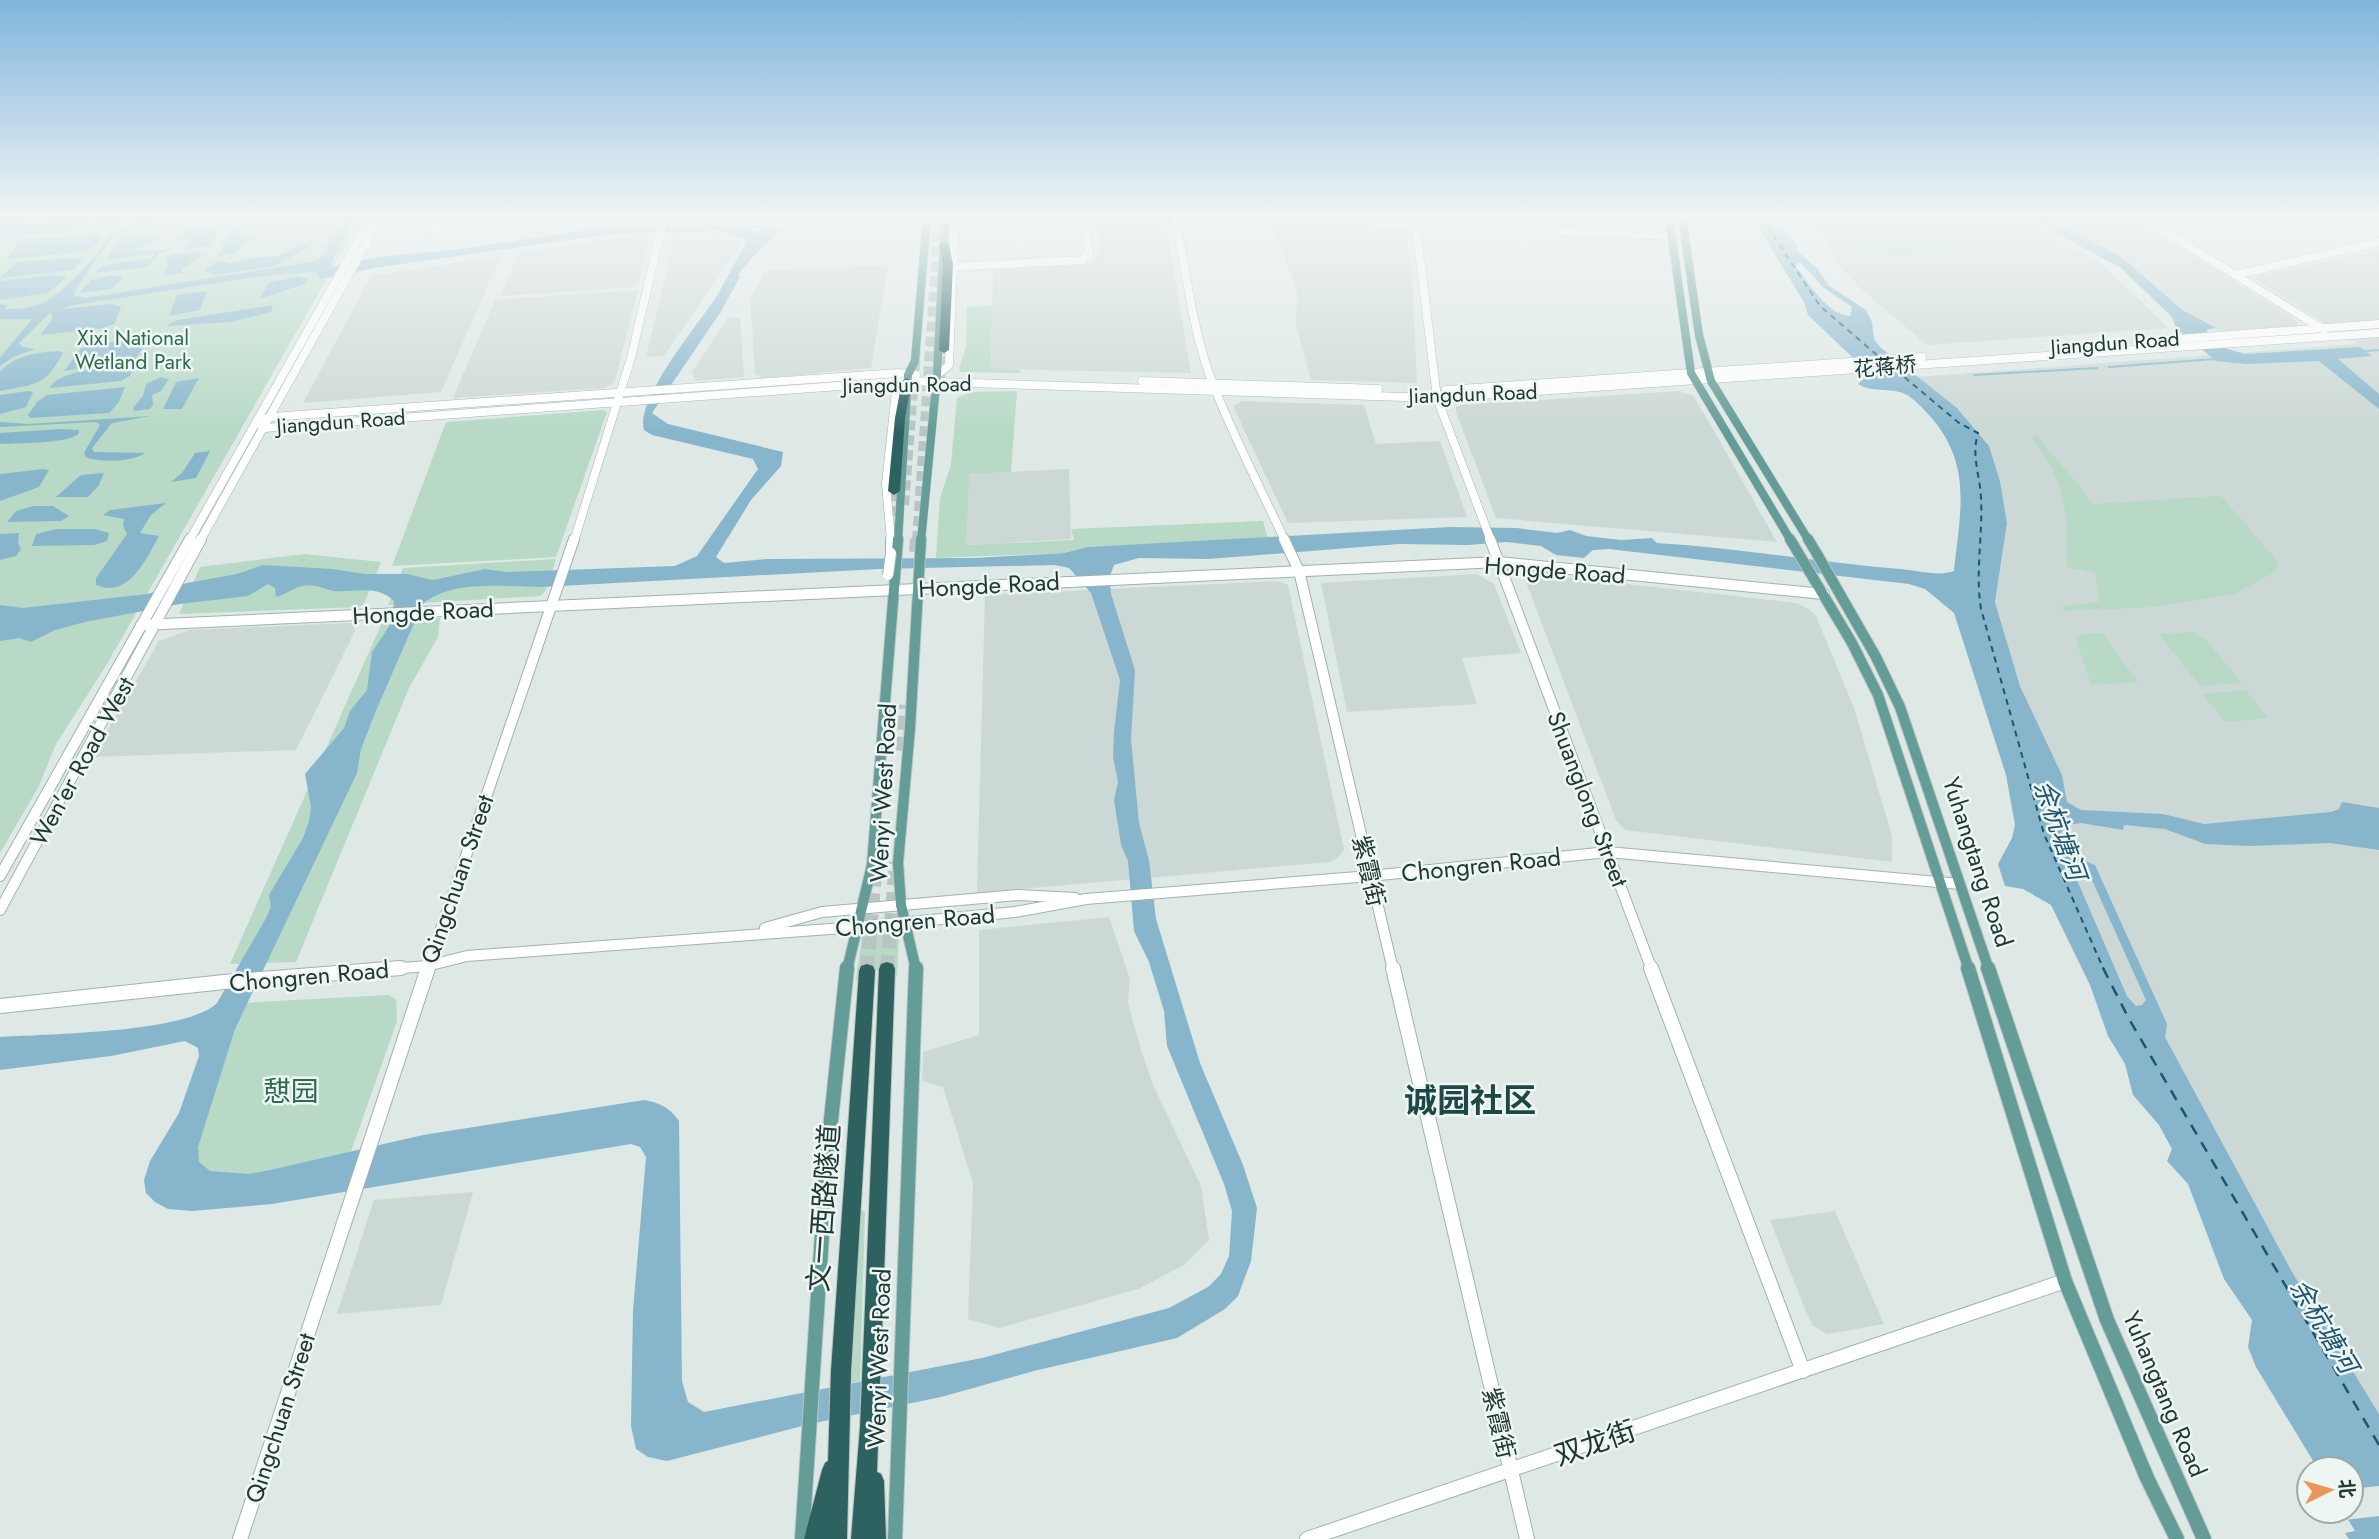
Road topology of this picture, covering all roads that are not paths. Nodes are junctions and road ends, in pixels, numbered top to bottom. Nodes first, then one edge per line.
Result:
1 (331, 289) edge
2 (341, 289) edge
3 (647, 289) edge
4 (921, 289) edge
5 (941, 289) edge
6 (948, 289) edge
7 (952, 289) edge
8 (1189, 289) edge
9 (1425, 289) edge
10 (1679, 289) edge
11 (1692, 289) edge
12 (2258, 289) edge
13 (2379, 324) edge
14 (2323, 329) junction
15 (2379, 333) edge
16 (2333, 337) junction
17 (944, 350) tunnel mouth
18 (1979, 356) junction
19 (1788, 371) joint
20 (1691, 373) junction
21 (1709, 376) junction
22 (908, 378) junction
23 (936, 378) junction
24 (1696, 382) junction
25 (1213, 387) junction
26 (1436, 394) junction
27 (638, 396) junction
28 (622, 397) junction
29 (271, 417) junction
30 (261, 425) junction
31 (894, 491) tunnel mouth
32 (894, 552) junction
33 (1499, 562) junction
34 (1299, 571) junction
35 (892, 575) joint
36 (917, 588) junction
37 (894, 590) junction
38 (1824, 594) junction
39 (549, 606) junction
40 (154, 624) junction
41 (141, 625) junction
42 (1608, 852) junction
43 (0, 876) edge
44 (1370, 876) junction
45 (1940, 883) junction
46 (1960, 884) junction
47 (1086, 899) junction
48 (901, 905) junction
49 (863, 908) junction
50 (0, 910) edge
51 (906, 923) junction
52 (857, 927) junction
53 (742, 935) junction
54 (427, 966) junction
55 (887, 969) tunnel mouth
56 (867, 971) tunnel mouth
57 (0, 1006) edge
58 (2065, 1282) junction
59 (1803, 1371) junction
60 (870, 1424) junction
61 (838, 1448) junction
62 (1510, 1472) junction
63 (240, 1539) edge
64 (802, 1539) edge
65 (815, 1539) edge
66 (824, 1539) edge
67 (836, 1539) edge
68 (862, 1539) edge
69 (875, 1539) edge
70 (895, 1539) edge
71 (1307, 1539) edge
72 (1527, 1539) edge
73 (2177, 1539) edge
74 (2204, 1539) edge

1 - 30 street
2 - 29 street
3 - 28 street, Qingchuan Street
4 - 22 main road
5 - 23 main road, Wenyi West Road
6 - 17 highway
7 - 23 street
8 - 25 street, 紫霞街
9 - 26 street, Shuanglong Street
10 - 20 main road, Yuhangtang Road
11 - 21 main road, Yuhangtang Road
12 - 14 street
13 - 14 street, Jiangdun Road
14 - 16 street
14 - 18 street, Jiangdun Road
15 - 16 street, Jiangdun Road
16 - 18 street, Jiangdun Road
18 - 19 street, 花蒋桥
19 - 21 street, Jiangdun Road
20 - 21 street, Jiangdun Road
20 - 24 main road, Yuhangtang Road
20 - 26 street, Jiangdun Road
21 - 24 street, Jiangdun Road
21 - 46 main road, Yuhangtang Road, bridge
22 - 23 street, Jiangdun Road
22 - 27 street, Jiangdun Road
22 - 27 street, Jiangdun Road
22 - 31 highway
22 - 32 main road
22 - 32 street
23 - 25 street, Jiangdun Road
23 - 36 main road, Wenyi West Road
24 - 26 street, Jiangdun Road
24 - 38 main road, Yuhangtang Road
25 - 26 street, Jiangdun Road
25 - 34 street, 紫霞街
26 - 33 street, Shuanglong Street
27 - 28 street, Jiangdun Road
28 - 29 street, Jiangdun Road
28 - 30 street, Jiangdun Road
28 - 39 street, Qingchuan Street
29 - 30 street
30 - 40 street, Wen'er Road West
30 - 41 street, Wen'er Road West
32 - 35 street, bridge
33 - 34 street, Hongde Road
33 - 38 street, Hongde Road
33 - 42 street, Shuanglong Street
34 - 36 street, Hongde Road
34 - 44 street, 紫霞街
35 - 37 main road, Wenyi West Road
36 - 37 street, Hongde Road
36 - 48 main road, Wenyi West Road
37 - 39 street, Hongde Road
37 - 49 main road, Wenyi West Road
38 - 45 main road, Yuhangtang Road
39 - 40 street, Hongde Road
39 - 54 street, Qingchuan Street
40 - 41 street, Hongde Road
40 - 50 street, Wen'er Road West
41 - 43 street, Wen'er Road West
42 - 44 street, Chongren Road
42 - 45 street, Chongren Road
42 - 59 street, Shuanglong Street
44 - 47 street, Chongren Road
44 - 62 street, 紫霞街
45 - 46 street, Chongren Road
45 - 58 main road, Yuhangtang Road
46 - 74 main road, Yuhangtang Road
47 - 48 street, Chongren Road
47 - 51 street, Chongren Road
48 - 49 street, Chongren Road
48 - 51 main road, Wenyi West Road
49 - 52 main road, Wenyi West Road
49 - 53 street, Chongren Road
51 - 52 street, Chongren Road
51 - 70 main road, Wenyi West Road
52 - 53 street, Chongren Road
52 - 64 main road, Wenyi West Road
53 - 54 street, Chongren Road
54 - 57 street, Chongren Road
54 - 63 street, Qingchuan Street
55 - 60 highway, 文一西路隧道
56 - 61 highway, 文一西路隧道
58 - 59 street, 双龙街
58 - 73 main road, Yuhangtang Road
59 - 62 street, 双龙街
60 - 68 highway
60 - 69 highway
61 - 65 highway
61 - 66 highway
61 - 67 highway
62 - 71 street, 双龙街
62 - 72 street, 紫霞街

